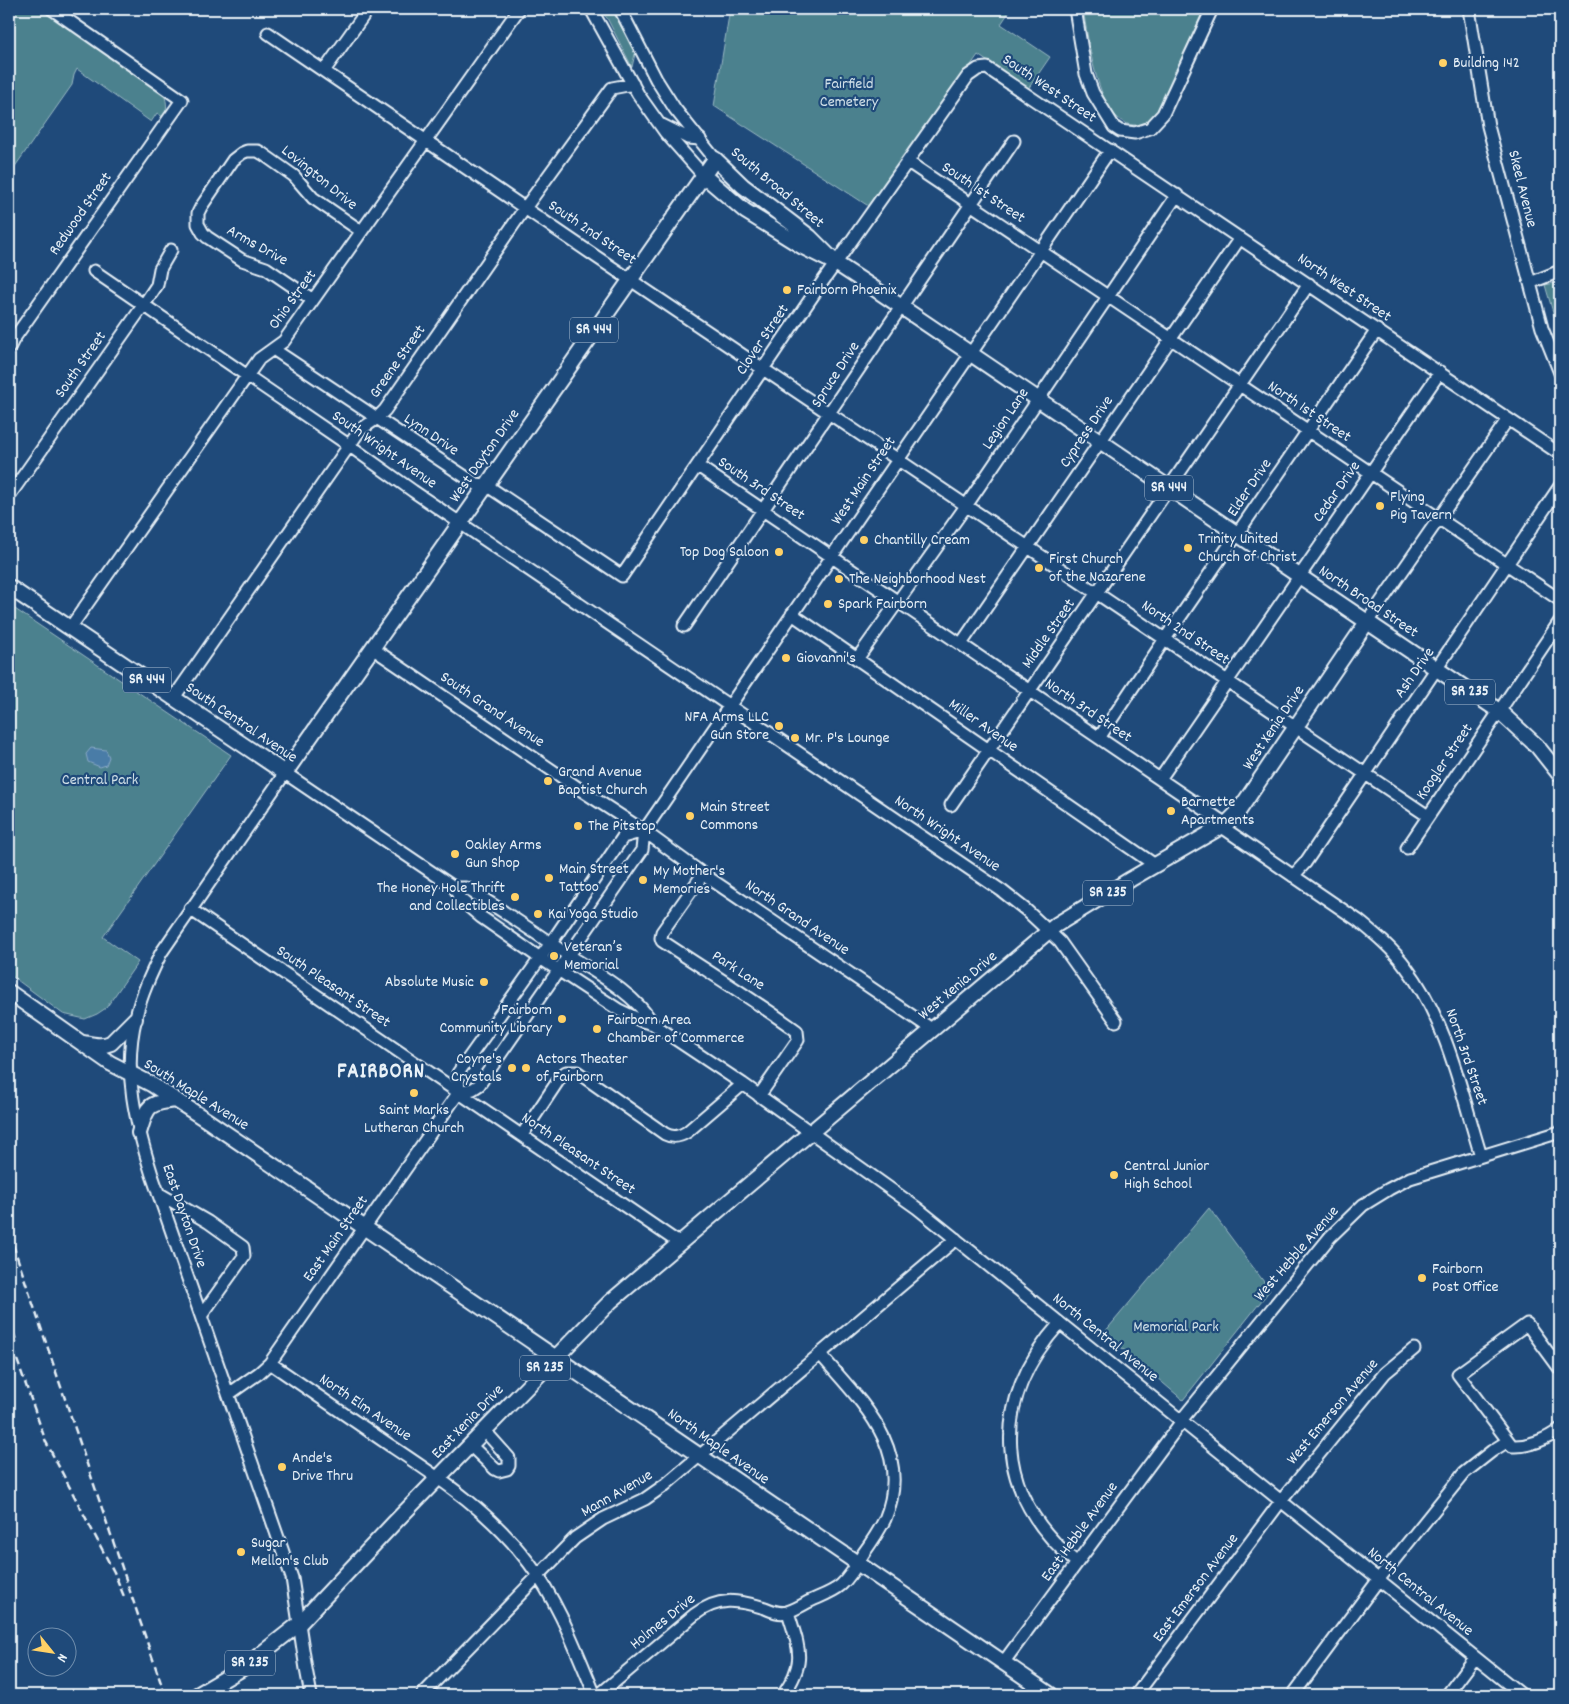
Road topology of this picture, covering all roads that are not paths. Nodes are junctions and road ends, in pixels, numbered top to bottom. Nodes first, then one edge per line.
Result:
1 (52, 9) edge
2 (368, 9) edge
3 (519, 9) edge
4 (591, 9) edge
5 (620, 9) edge
6 (1075, 9) edge
7 (1212, 9) edge
8 (1468, 9) edge
9 (268, 33) dead end
10 (324, 71) junction
11 (968, 76) joint
12 (633, 84) junction
13 (658, 123) junction
14 (700, 139) junction
15 (425, 140) junction
16 (1014, 141) dead end
17 (1110, 150) junction
18 (715, 158) junction
19 (908, 162) junction
20 (703, 175) junction
21 (214, 188) joint
22 (1177, 195) junction
23 (970, 204) junction
24 (526, 208) junction
25 (361, 231) junction
26 (1240, 238) junction
27 (171, 250) dead end
28 (1040, 251) junction
29 (837, 264) junction
30 (94, 271) dead end
31 (1560, 271) edge
32 (630, 278) junction
33 (1530, 283) junction
34 (1309, 284) junction
35 (1109, 297) junction
36 (313, 300) junction
37 (143, 305) junction
38 (900, 307) junction
39 (1377, 330) junction
40 (1171, 339) junction
41 (9, 348) edge
42 (274, 348) junction
43 (970, 354) junction
44 (764, 369) junction
45 (1440, 372) junction
46 (1560, 373) edge
47 (247, 376) junction
48 (1240, 385) junction
49 (1038, 399) junction
50 (830, 414) junction
51 (1508, 418) junction
52 (376, 419) junction
53 (1308, 431) junction
54 (1100, 441) junction
55 (350, 446) junction
56 (1560, 454) edge
57 (898, 460) junction
58 (698, 466) junction
59 (1370, 472) junction
60 (486, 485) junction
61 (1560, 486) edge
62 (1169, 488) junction
63 (9, 496) edge
64 (966, 506) junction
65 (764, 510) junction
66 (1439, 518) junction
67 (460, 522) junction
68 (1238, 534) junction
69 (1028, 547) junction
70 (832, 557) junction
71 (1508, 564) junction
72 (622, 576) joint
73 (1299, 576) junction
74 (9, 587) edge
75 (1097, 593) junction
76 (1560, 600) edge
77 (898, 602) junction
78 (792, 614) junction
79 (1560, 621) edge
80 (1367, 622) junction
81 (684, 626) dead end
82 (70, 628) junction
83 (1165, 639) junction
84 (961, 644) junction
85 (372, 648) junction
86 (857, 659) junction
87 (1437, 670) junction
88 (1228, 682) junction
89 (1030, 691) junction
90 (173, 699) junction
91 (730, 706) junction
92 (1499, 712) junction
93 (1296, 728) junction
94 (1099, 738) junction
95 (989, 750) junction
96 (285, 773) junction
97 (1365, 774) junction
98 (1560, 775) edge
99 (1160, 779) junction
100 (951, 805) dead end
101 (1428, 816) junction
102 (1224, 826) junction
103 (644, 831) junction
104 (1407, 848) dead end
105 (1155, 865) junction
106 (703, 874) junction
107 (1294, 876) junction
108 (455, 888) junction
109 (190, 910) junction
110 (1048, 932) junction
111 (551, 943) junction
112 (570, 956) junction
113 (540, 958) junction
114 (560, 970) junction
115 (9, 992) edge
116 (135, 1019) junction
117 (1116, 1021) dead end
118 (653, 1024) junction
119 (933, 1030) junction
120 (82, 1043) junction
121 (130, 1073) junction
122 (742, 1084) junction
123 (459, 1092) junction
124 (759, 1096) junction
125 (176, 1100) junction
126 (1560, 1132) edge
127 (139, 1133) junction
128 (810, 1133) junction
129 (522, 1135) junction
130 (1481, 1156) junction
131 (158, 1193) junction
132 (364, 1228) junction
133 (956, 1239) junction
134 (679, 1244) junction
135 (201, 1316) junction
136 (1060, 1323) junction
137 (1414, 1349) dead end
138 (820, 1354) junction
139 (556, 1358) junction
140 (270, 1363) junction
141 (1560, 1369) edge
142 (229, 1394) junction
143 (1182, 1421) junction
144 (1560, 1429) edge
145 (484, 1430) junction
146 (1508, 1441) junction
147 (470, 1445) junction
148 (700, 1456) junction
149 (439, 1477) junction
150 (1281, 1501) junction
151 (858, 1563) junction
152 (1077, 1563) junction
153 (538, 1576) junction
154 (1379, 1580) junction
155 (788, 1612) junction
156 (299, 1624) junction
157 (1475, 1658) junction
158 (1003, 1663) junction
159 (202, 1694) edge
160 (311, 1695) edge
161 (422, 1695) edge
162 (595, 1695) edge
163 (599, 1695) edge
164 (783, 1695) edge
165 (1051, 1695) edge
166 (1136, 1695) edge
167 (1293, 1695) edge
168 (1447, 1695) edge
169 (1522, 1695) edge

1 - 41 street, Redwood Street
2 - 10 street
3 - 15 street, Ohio Street
4 - 12 street, South Broad Street
5 - 14 street, South Broad Street
6 - 7 street
8 - 33 street, Skeel Avenue
9 - 10 street, South 2nd Street
10 - 15 street, South 2nd Street
11 - 17 street, South West Street
11 - 19 street, Clover Street
12 - 13 street, South Broad Street
12 - 24 street, Greene Street
13 - 14 street
13 - 20 street, South Broad Street
14 - 18 street, South Broad Street
15 - 24 street, South 2nd Street
15 - 25 street, Ohio Street
16 - 23 street, Spruce Drive
17 - 22 street, North West Street
17 - 28 street, West Main Street
18 - 20 main road, West Dayton Drive / SR 444
18 - 29 main road, South Broad Street / SR 444
19 - 23 street, South 1st Street
19 - 29 street, Clover Street
20 - 29 main road, South Broad Street / SR 444
20 - 32 main road, West Dayton Drive / SR 444
21 - 25 street, Lovington Drive
21 - 36 street, Arms Drive
22 - 26 street, North West Street
22 - 35 street, Legion Lane
23 - 28 street, South 1st Street
23 - 38 street, Spruce Drive
24 - 32 street, South 2nd Street
24 - 52 street, Greene Street
25 - 36 street, Ohio Street
26 - 34 street, North West Street
26 - 40 street, Cypress Drive
27 - 37 street, South Street
28 - 35 street, North 1st Street
28 - 43 street, West Main Street
29 - 38 main road, South Broad Street / SR 444
29 - 44 street, Clover Street
30 - 37 street, South Wright Avenue
31 - 33 street
32 - 44 street, South 2nd Street
32 - 60 main road, West Dayton Drive / SR 444
33 - 46 street, Skeel Avenue
34 - 39 street, North West Street
34 - 48 street, Middle Street
35 - 40 street, North 1st Street
35 - 49 street, Legion Lane
36 - 42 street, Ohio Street
37 - 47 street, South Wright Avenue
37 - 63 street, South Street
38 - 43 main road, South Broad Street / SR 444
38 - 50 street, Spruce Drive
39 - 45 street, North West Street
39 - 53 street, Elder Drive
40 - 48 street, North 1st Street
40 - 54 street, Cypress Drive
42 - 47 street, Ohio Street
42 - 52 street, Lynn Drive
43 - 49 main road, North Broad Street / SR 444
43 - 57 street, West Main Street
44 - 50 street, South 2nd Street
44 - 58 street, Clover Street
45 - 51 street, North West Street
45 - 59 street, Cedar Drive
47 - 55 street, South Wright Avenue
47 - 82 street, Ohio Street
48 - 53 street, North 1st Street
48 - 62 street, Middle Street
49 - 54 main road, North Broad Street / SR 444
49 - 64 street, Legion Lane
50 - 57 street, South 2nd Street
50 - 65 street, Spruce Drive
51 - 56 street, North West Street
51 - 66 street, West Xenia Drive
52 - 55 street, Greene Street
52 - 60 street, Lynn Drive
53 - 59 street, North 1st Street
53 - 68 street, Elder Drive
54 - 62 main road, North Broad Street / SR 444
54 - 69 street, Cypress Drive
55 - 67 street, South Wright Avenue
55 - 90 street, Greene Street
57 - 64 street, North 2nd Street
57 - 70 street, West Main Street
58 - 65 street, South 3rd Street
58 - 72 street, Clover Street
59 - 66 street, North 1st Street
59 - 73 street, Cedar Drive
60 - 67 main road, West Dayton Drive / SR 444
60 - 72 street, Lynn Drive
61 - 71 street, Ash Drive
62 - 68 main road, North Broad Street / SR 444
62 - 75 street, Middle Street
64 - 69 street, North 2nd Street
64 - 77 street, Legion Lane
65 - 70 street, South 3rd Street
65 - 81 street, Spruce Drive
66 - 71 street, North 1st Street
66 - 80 street, West Xenia Drive
67 - 85 main road, West Dayton Drive / SR 444
67 - 91 street, South Wright Avenue
68 - 73 main road, North Broad Street / SR 444
68 - 83 street, Elder Drive
69 - 75 street, North 2nd Street
69 - 84 street, Cypress Drive
70 - 77 street, North 3rd Street
70 - 78 street, West Main Street
71 - 76 street, North 1st Street
71 - 87 street, Ash Drive
73 - 80 main road, North Broad Street / SR 444
73 - 88 street, Cedar Drive
74 - 82 main road, South Central Avenue / SR 444
75 - 83 street, North 2nd Street
75 - 89 street, Middle Street
77 - 84 street, North 3rd Street
77 - 86 street, Legion Lane
78 - 86 street, Miller Avenue
78 - 91 street, West Main Street
79 - 92 street, Koogler Street
80 - 87 main road, North Broad Street / SR 235
80 - 93 main road, West Xenia Drive / SR 235
82 - 90 main road, South Central Avenue / SR 444
83 - 88 street, North 2nd Street
83 - 94 street, Elder Drive
84 - 89 street, North 3rd Street
85 - 96 main road, West Dayton Drive / SR 444
85 - 103 street, South Grand Avenue
86 - 95 street, Miller Avenue
87 - 92 main road, North Broad Street / SR 235
87 - 97 street, Ash Drive
88 - 93 street, North 2nd Street
88 - 99 street, Cedar Drive
89 - 94 street, North 3rd Street
89 - 95 street, Middle Street
90 - 96 main road, South Central Avenue / SR 444
91 - 103 street, West Main Street
91 - 110 street, North Wright Avenue
92 - 98 main road, North Broad Street / SR 235
92 - 101 street, Koogler Street
93 - 97 street, North 2nd Street
93 - 102 main road, West Xenia Drive / SR 235
94 - 99 street, North 3rd Street
95 - 100 street, Middle Street
95 - 105 street, Miller Avenue
96 - 108 street, South Central Avenue
96 - 109 street, East Dayton Drive
97 - 101 street, North 2nd Street
97 - 107 street, Ash Drive
99 - 102 street, North 3rd Street
101 - 104 street, Koogler Street
102 - 105 main road, West Xenia Drive / SR 235
102 - 107 street, North 3rd Street
103 - 106 street, North Grand Avenue
103 - 111 street
103 - 112 street, West Main Street
105 - 110 main road, West Xenia Drive / SR 235
106 - 119 street, North Grand Avenue
106 - 124 street, Park Lane
107 - 130 street, North 3rd Street
108 - 111 street, South Central Avenue
108 - 113 street, South Central Avenue
109 - 116 street, East Dayton Drive
109 - 123 street, South Pleasant Street
110 - 117 street, North Wright Avenue
110 - 119 main road, West Xenia Drive / SR 235
111 - 112 street, North Central Avenue
111 - 113 street, East Main Street
112 - 114 street
112 - 118 street, North Central Avenue
113 - 114 street, North Central Avenue
113 - 123 street, East Main Street
114 - 118 street, North Central Avenue
114 - 123 street
115 - 120 main road, South Maple Avenue
116 - 120 main road
116 - 121 street, East Dayton Drive
118 - 122 street, North Central Avenue
119 - 128 main road, West Xenia Drive / SR 235
120 - 121 main road, South Maple Avenue
121 - 125 main road, South Maple Avenue
121 - 127 street, East Dayton Drive
122 - 124 street, North Central Avenue
122 - 129 street
123 - 129 street, North Pleasant Street
123 - 132 street, East Main Street
124 - 128 street, North Central Avenue
125 - 127 main road
125 - 132 main road, South Maple Avenue
126 - 130 street, West Hebble Avenue
127 - 131 street, East Dayton Drive
128 - 133 street, North Central Avenue
128 - 134 main road, East Xenia Drive / SR 235
129 - 134 street, North Pleasant Street
130 - 143 street, West Hebble Avenue
131 - 135 street, East Dayton Drive
131 - 135 street
132 - 139 main road, North Maple Avenue
132 - 140 street, East Main Street
133 - 136 street, North Central Avenue
133 - 138 street, Mann Avenue
134 - 139 main road, East Xenia Drive / SR 235
135 - 142 street, East Dayton Drive
136 - 143 street, North Central Avenue
136 - 152 street
137 - 150 street, West Emerson Avenue
138 - 148 street, Mann Avenue
138 - 151 street
139 - 145 main road, East Xenia Drive / SR 235
139 - 148 main road, North Maple Avenue
140 - 142 street, East Main Street
140 - 149 street, North Elm Avenue
141 - 146 street
142 - 156 street, East Dayton Drive
143 - 150 street, North Central Avenue
143 - 152 street, East Hebble Avenue
144 - 146 street
145 - 147 main road, East Xenia Drive / SR 235
145 - 147 street
146 - 154 street
147 - 149 main road, East Xenia Drive / SR 235
148 - 151 main road, North Maple Avenue
148 - 153 street, Mann Avenue
149 - 153 street, North Elm Avenue
149 - 156 main road, East Xenia Drive / SR 235
150 - 154 street, North Central Avenue
150 - 166 street, East Emerson Avenue
151 - 155 street
151 - 158 main road, North Maple Avenue
152 - 158 street, East Hebble Avenue
153 - 161 street, Mann Avenue
153 - 162 street, North Elm Avenue
154 - 157 street, North Central Avenue
154 - 167 street
155 - 163 street, Holmes Drive
155 - 164 street
156 - 159 main road, East Xenia Drive / SR 235
156 - 160 street, East Dayton Drive
157 - 168 street
157 - 169 street, North Central Avenue
158 - 165 main road, North Maple Avenue

